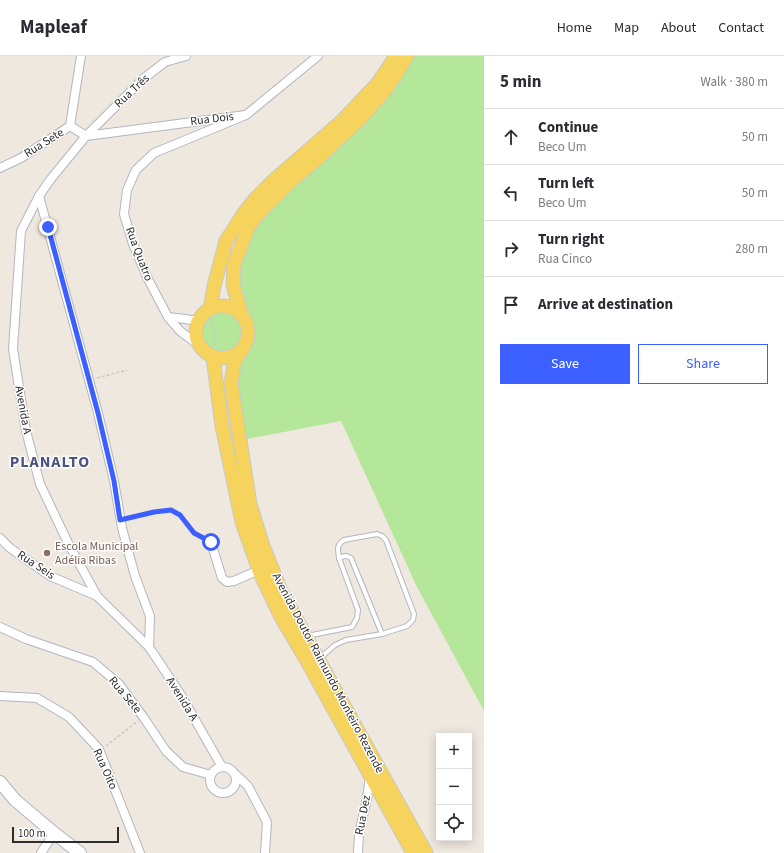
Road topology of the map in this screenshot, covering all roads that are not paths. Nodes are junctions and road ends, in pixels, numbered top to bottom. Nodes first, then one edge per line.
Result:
1 (81, 56) edge
2 (186, 56) edge
3 (318, 56) edge
4 (396, 56) edge
5 (407, 56) edge
6 (246, 114) junction
7 (70, 126) junction
8 (86, 136) junction
9 (0, 168) edge
10 (40, 196) junction
11 (211, 308) junction
12 (242, 315) junction
13 (168, 317) junction
14 (198, 321) junction
15 (200, 346) junction
16 (244, 348) junction
17 (215, 358) junction
18 (0, 538) edge
19 (211, 542) road end
20 (340, 558) junction
21 (259, 570) junction
22 (97, 596) junction
23 (0, 627) edge
24 (382, 634) junction
25 (306, 636) junction
26 (149, 647) junction
27 (319, 659) junction
28 (0, 696) edge
29 (222, 767) junction
30 (235, 774) junction
31 (212, 775) junction
32 (370, 777) junction
33 (0, 782) edge
34 (54, 833) junction
35 (41, 853) edge
36 (80, 853) edge
37 (140, 853) edge
38 (265, 853) edge
39 (358, 853) edge
40 (413, 853) edge
41 (426, 853) edge

1 - 7 street
2 - 8 street, Rua Três
3 - 6 street, Rua Dois
4 - 11 main road
5 - 12 main road, Avenida Doutor Raimundo Monteiro Rezende
6 - 8 street, Rua Dois
6 - 13 street, Rua Quatro
7 - 8 street, Rua Sete
7 - 9 street, Rua Sete
8 - 10 street, Avenida A
10 - 22 street, Avenida A
10 - 26 street
11 - 12 main road
11 - 14 main road
12 - 16 main road, Avenida Doutor Raimundo Monteiro Rezende
13 - 14 street
13 - 15 street, Rua Quatro
14 - 15 main road
15 - 17 main road
16 - 17 main road
16 - 25 main road, Avenida Doutor Raimundo Monteiro Rezende
17 - 21 main road, Avenida Doutor Raimundo Monteiro Rezende
18 - 22 street, Rua Seis
19 - 21 street
20 - 24 lane
20 - 24 lane
20 - 25 lane
21 - 32 main road, Avenida Doutor Raimundo Monteiro Rezende
22 - 26 street, Avenida A
23 - 31 street, Rua Sete
24 - 27 lane
25 - 27 main road, Avenida Doutor Raimundo Monteiro Rezende
26 - 29 street, Avenida A
27 - 41 main road, Avenida Doutor Raimundo Monteiro Rezende
28 - 37 street, Rua Oito
29 - 30 street
29 - 31 street
30 - 31 street
30 - 38 street
32 - 39 street, Rua Dez
32 - 40 main road, Avenida Doutor Raimundo Monteiro Rezende
33 - 34 street
34 - 35 street
34 - 36 street

